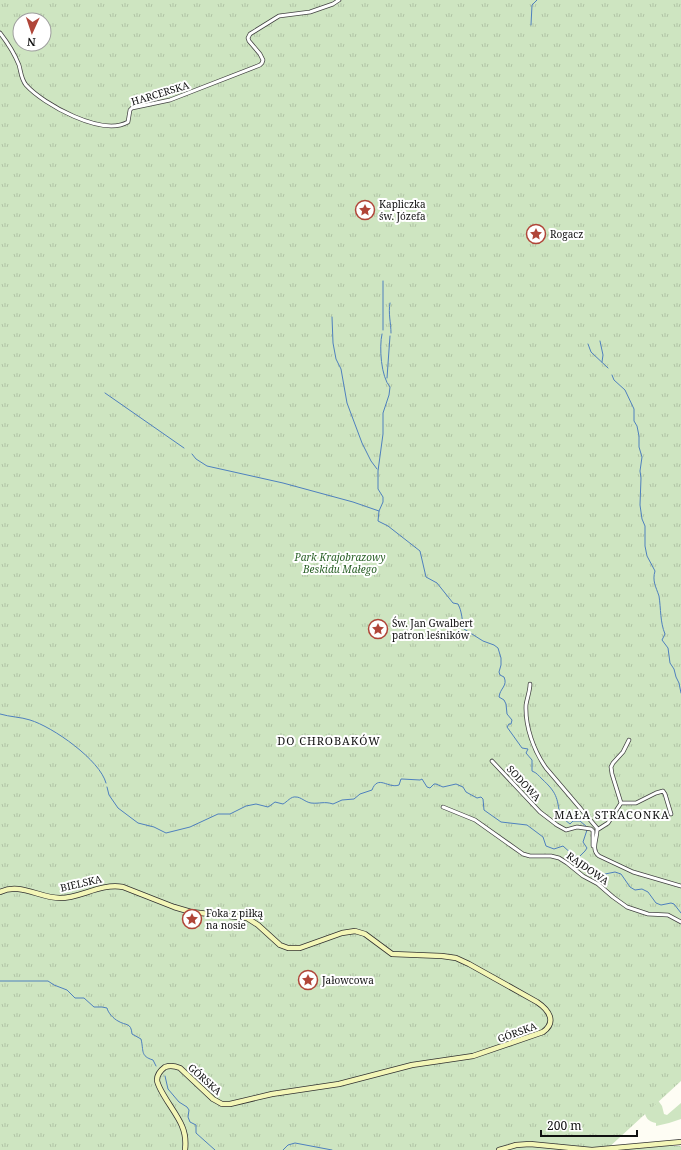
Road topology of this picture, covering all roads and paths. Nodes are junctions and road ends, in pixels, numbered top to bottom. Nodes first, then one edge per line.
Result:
1 (339, 0) edge
2 (0, 33) edge
3 (530, 684) dead end
4 (629, 740) dead end
5 (492, 761) dead end
6 (621, 803) junction
7 (442, 808) dead end
8 (671, 814) dead end
9 (597, 830) junction
10 (594, 849) junction
11 (681, 886) edge
12 (0, 892) edge
13 (142, 894) joint
14 (681, 922) edge
15 (681, 1142) edge
16 (185, 1150) edge
17 (499, 1150) edge

1 - 2 street, HARCERSKA
3 - 9 street
4 - 6 street
5 - 10 street, SODOWA
6 - 8 street
6 - 9 street
7 - 14 street, RAJDOWA
9 - 10 street
10 - 11 street
12 - 13 street, BIELSKA
13 - 16 street, GÓRSKA
15 - 17 street

